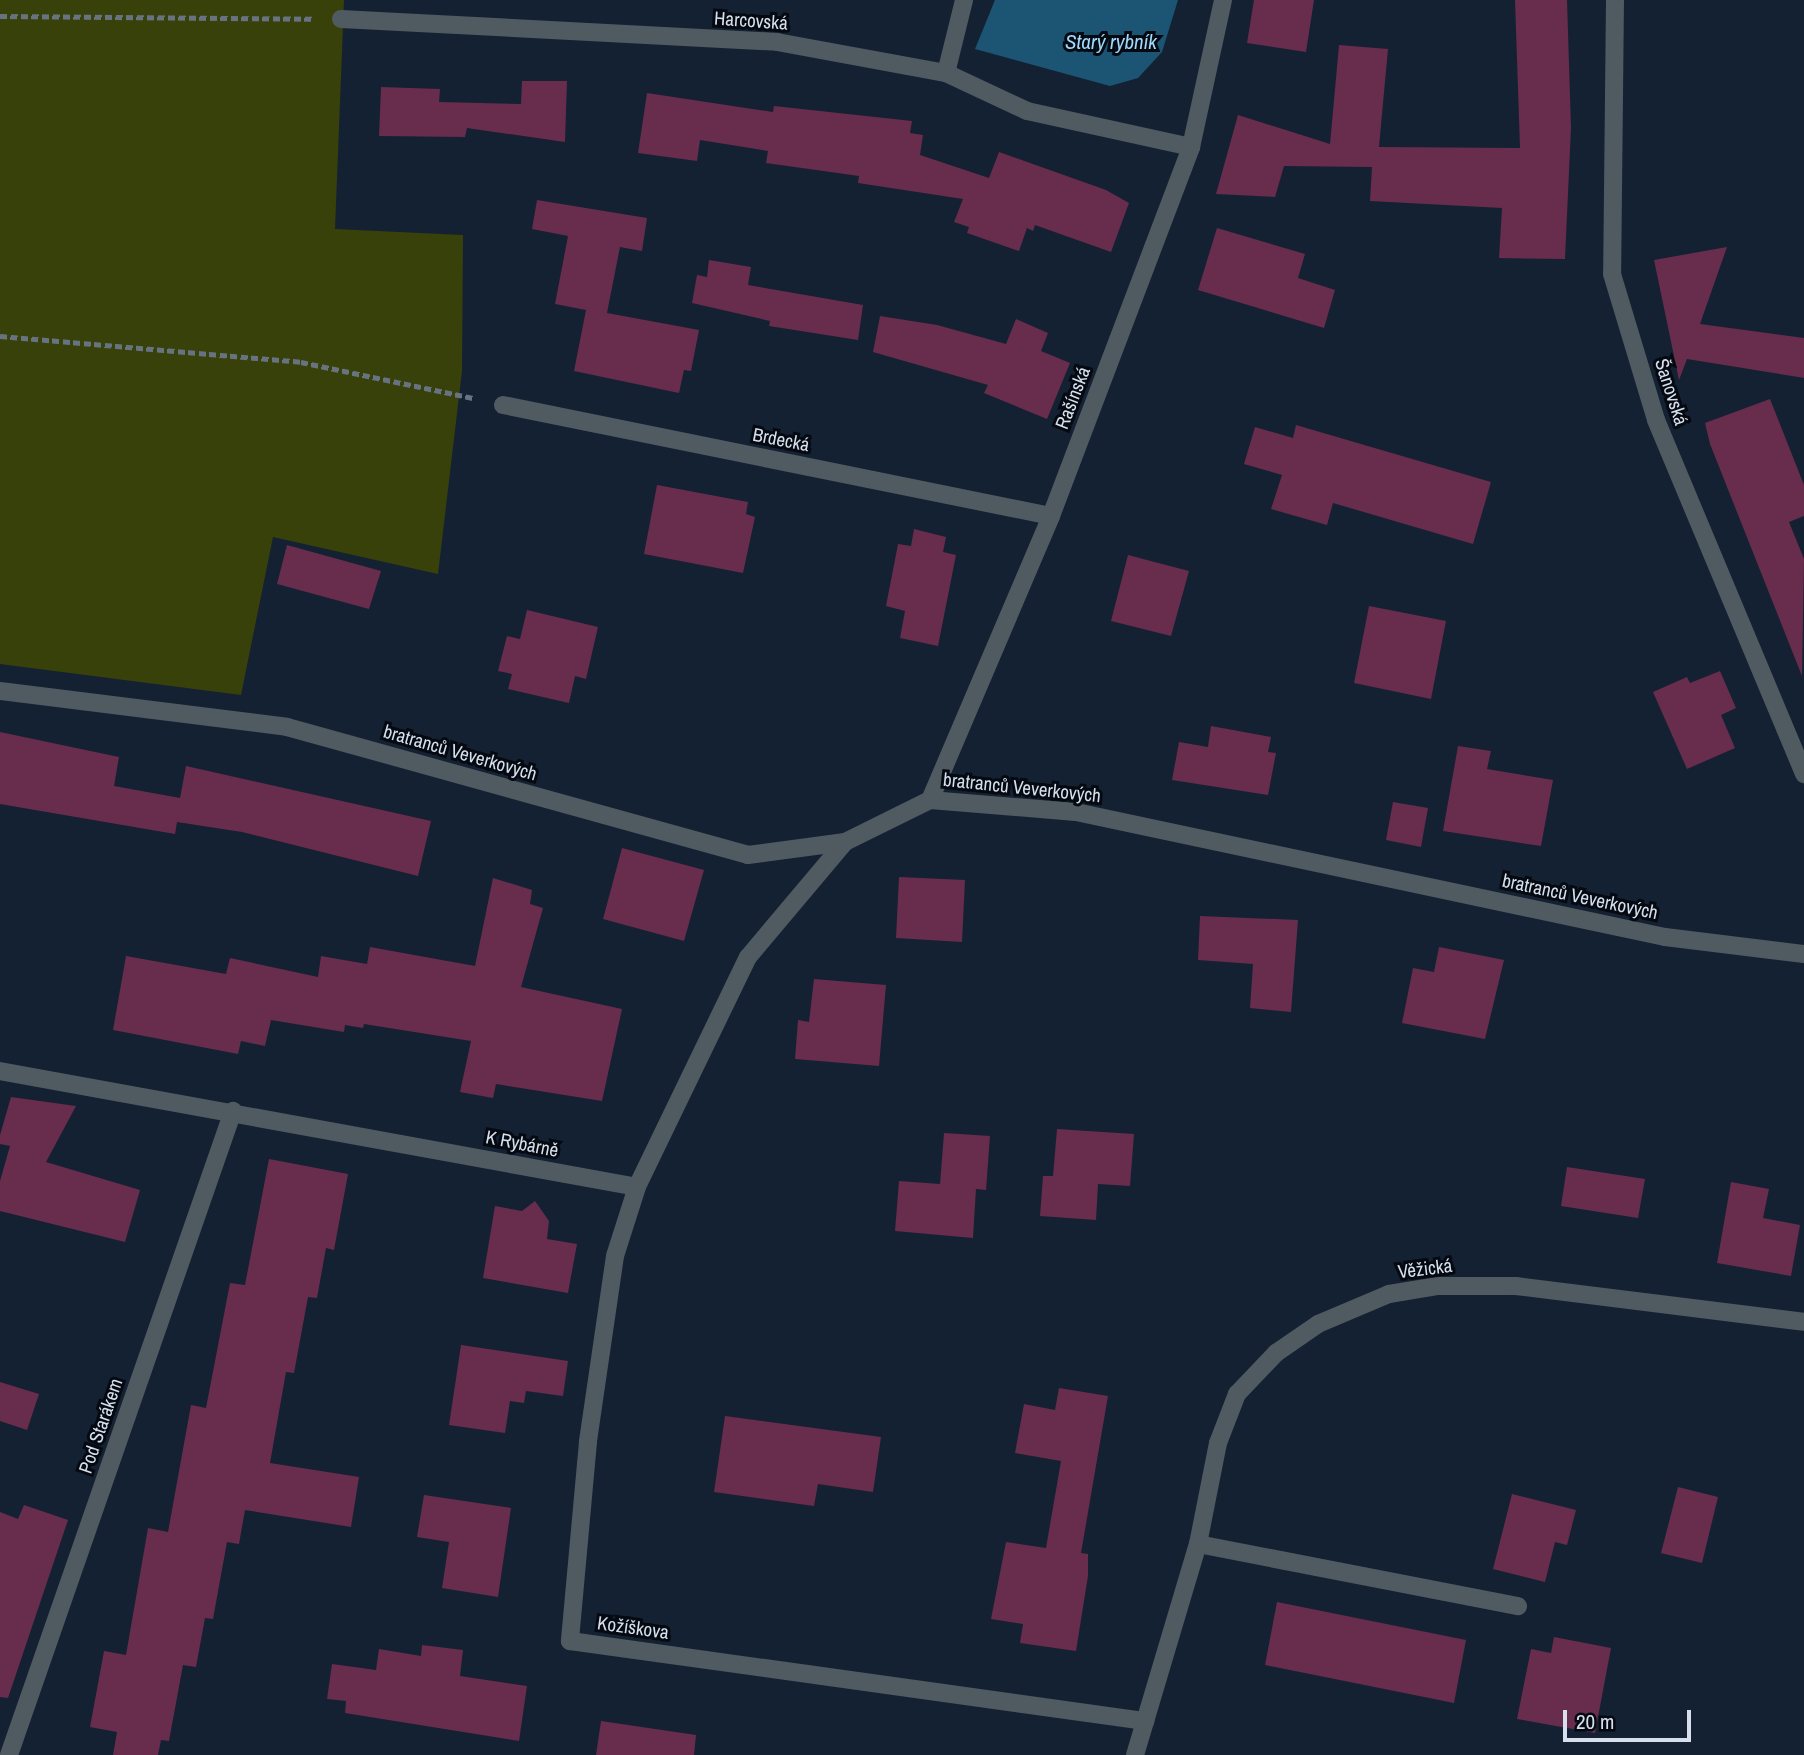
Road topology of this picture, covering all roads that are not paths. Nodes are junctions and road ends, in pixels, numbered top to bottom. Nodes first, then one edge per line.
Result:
1 (964, 0) edge
2 (1223, 0) edge
3 (1615, 0) edge
4 (341, 19) road end
5 (946, 73) junction
6 (1191, 147) junction
7 (503, 405) road end
8 (1051, 516) junction
9 (0, 691) edge
10 (1804, 774) edge
11 (930, 800) junction
12 (845, 842) junction
13 (1804, 954) edge
14 (0, 1071) edge
15 (233, 1111) junction
16 (637, 1187) junction
17 (1804, 1322) edge
18 (1198, 1544) junction
19 (1518, 1606) dead end
20 (1145, 1721) junction
21 (9, 1755) edge
22 (1135, 1755) edge

1 - 5 street
2 - 6 street, Rašínská
3 - 10 street, Šanovská
4 - 5 street, Harcovská
5 - 6 street, Harcovská
6 - 8 street, Rašínská
7 - 8 street, Brdecká
8 - 11 street, Rašínská
9 - 12 street, bratranců Veverkových
11 - 12 street, bratranců Veverkových
11 - 13 street, bratranců Veverkových
12 - 16 street
14 - 15 street, K Rybárně
15 - 16 street, K Rybárně
15 - 21 street, Pod Starákem
16 - 20 street, Kožíškova
17 - 18 street, Věžická
18 - 19 street
18 - 20 street, Věžická
20 - 22 street, Věžická

